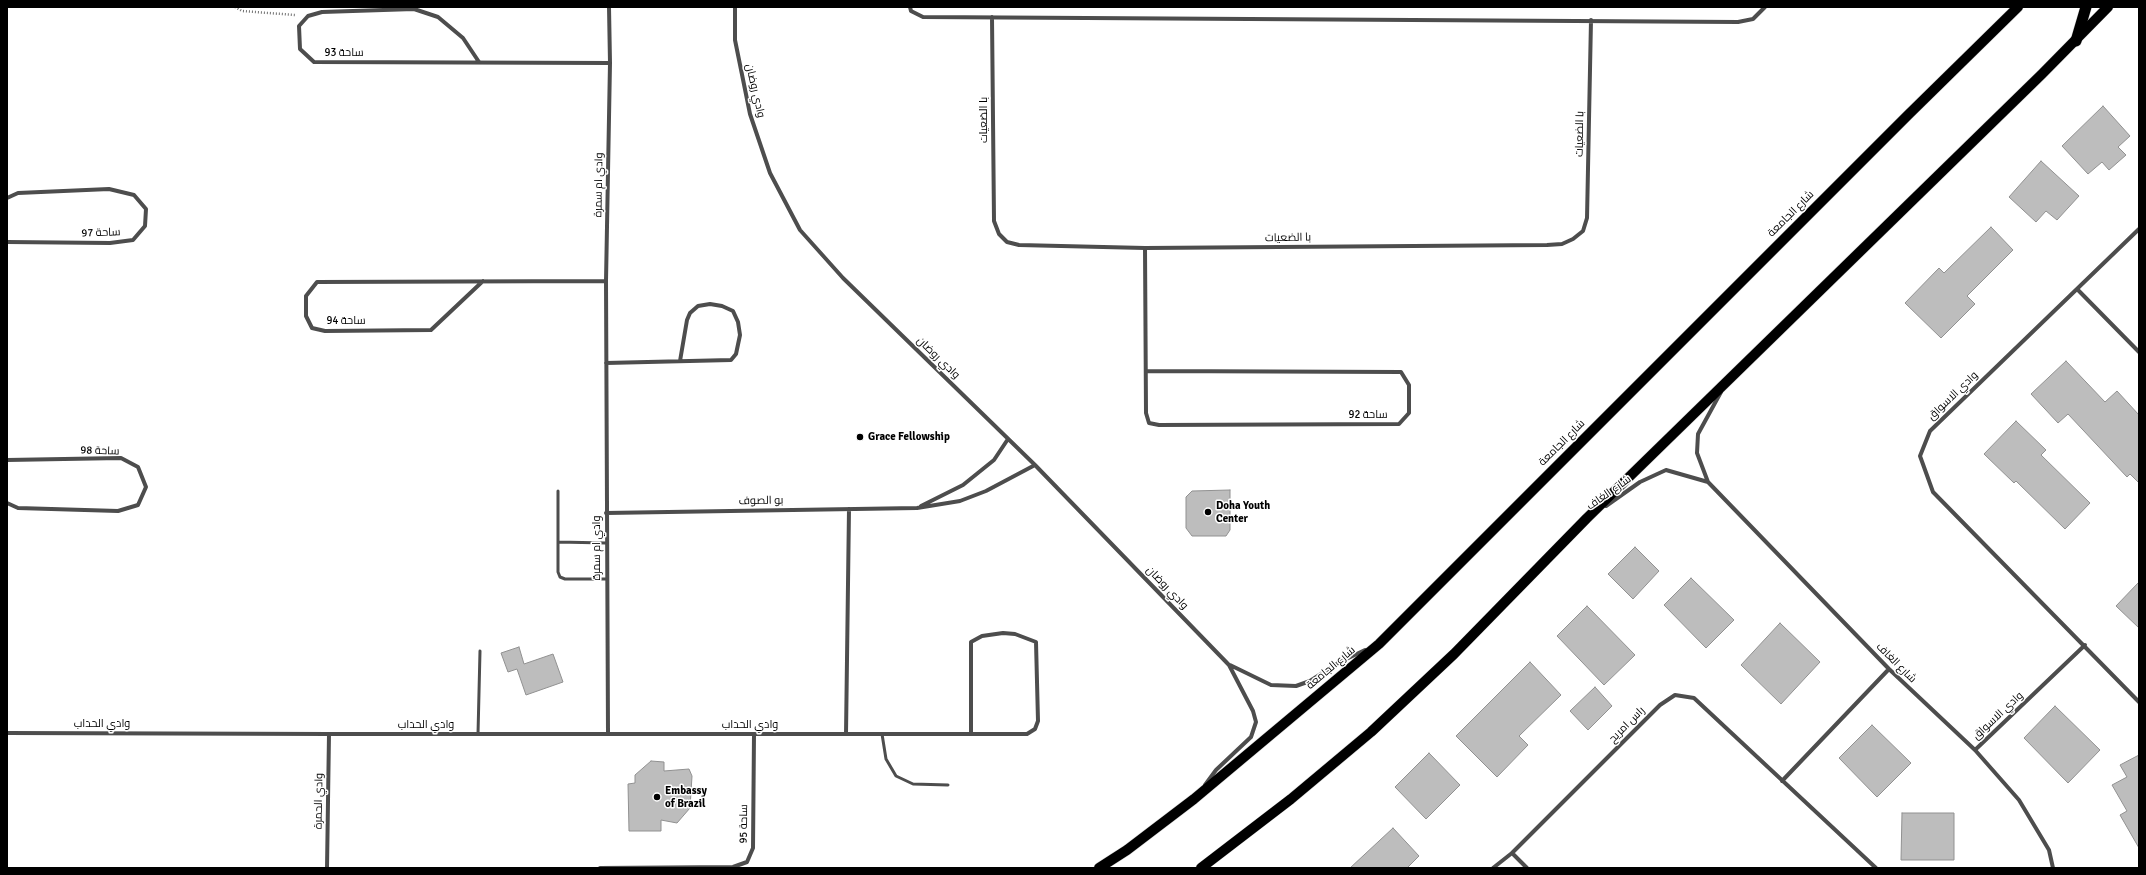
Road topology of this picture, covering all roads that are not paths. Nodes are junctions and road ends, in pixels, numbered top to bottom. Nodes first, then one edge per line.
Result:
1 (608, 7) edge
2 (735, 7) edge
3 (910, 7) edge
4 (1765, 7) edge
5 (2018, 7) edge
6 (2086, 7) edge
7 (2108, 7) edge
8 (992, 17) junction
9 (1591, 20) junction
10 (2076, 41) junction
11 (479, 62) junction
12 (610, 63) junction
13 (7, 198) edge
14 (2139, 230) edge
15 (7, 242) edge
16 (1145, 248) junction
17 (483, 281) junction
18 (606, 281) junction
19 (2078, 290) junction
20 (2139, 352) edge
21 (680, 361) junction
22 (606, 363) junction
23 (1146, 371) junction
24 (1728, 381) junction
25 (1008, 439) junction
26 (7, 460) edge
27 (1034, 464) junction
28 (1708, 482) junction
29 (558, 491) dead end
30 (7, 503) edge
31 (917, 508) junction
32 (849, 509) junction
33 (606, 512) junction
34 (1587, 518) junction
35 (558, 542) junction
36 (606, 543) junction
37 (607, 579) junction
38 (1378, 644) junction
39 (2085, 645) junction
40 (480, 651) dead end
41 (1229, 665) junction
42 (1889, 669) junction
43 (2139, 702) edge
44 (7, 733) edge
45 (329, 734) junction
46 (478, 734) junction
47 (608, 734) junction
48 (754, 734) junction
49 (846, 734) junction
50 (882, 734) junction
51 (971, 734) junction
52 (1975, 750) junction
53 (1782, 781) junction
54 (948, 785) dead end
55 (1194, 799) junction
56 (1512, 853) junction
57 (327, 868) edge
58 (600, 868) edge
59 (1099, 868) edge
60 (1201, 868) edge
61 (1493, 868) edge
62 (1526, 868) edge
63 (1876, 868) edge
64 (2053, 868) edge

1 - 12 street, وادي ام سمرة
2 - 25 street, وادي روضان
3 - 8 street
4 - 9 street
5 - 38 main road, شارع الجامعة
6 - 10 highway
7 - 10 main road
8 - 9 street
8 - 16 street, با الضعيات
9 - 16 street, با الضعيات
10 - 24 main road
11 - 11 street, ساحة 93
11 - 12 street, ساحة 93
12 - 18 street, وادي ام سمرة
13 - 15 street, ساحة 97
14 - 19 street, وادي الاسواق
16 - 23 street, ساحة 92
17 - 17 street, ساحة 94
17 - 18 street, ساحة 94
18 - 22 street, وادي ام سمرة
19 - 20 street
19 - 39 street, وادي الاسواق
21 - 21 street
21 - 22 street
22 - 33 street, وادي ام سمرة
23 - 23 street, ساحة 92
24 - 28 street, شارع الغاف
24 - 34 main road
25 - 27 street, وادي روضان
25 - 31 street, بو الصوف
26 - 30 street, ساحة 98
27 - 31 street, بو الصوف
27 - 41 street, وادي روضان
28 - 34 street, شارع الغاف
28 - 42 street, شارع الغاف
29 - 35 lane
31 - 32 street, بو الصوف
32 - 33 street, بو الصوف
32 - 49 street
33 - 36 street, وادي ام سمرة
34 - 60 main road
35 - 36 lane
35 - 37 lane
36 - 37 street, وادي ام سمرة
37 - 47 street, وادي ام سمرة
38 - 41 street, وادي روضان
38 - 55 main road, شارع الجامعة
39 - 43 street, وادي الاسواق
39 - 52 street, وادي الاسواق
40 - 46 lane
41 - 55 street, وادي روضان
42 - 52 street, شارع الغاف
42 - 53 street
44 - 45 street, وادي الحداب
45 - 46 street, وادي الحداب
45 - 57 street, وادي الحمرة
46 - 47 street, وادي الحداب
47 - 48 street, وادي الحداب
48 - 49 street, وادي الحداب
48 - 58 street, ساحة 95
49 - 50 street, وادي الحداب
50 - 51 street, وادي الحداب
50 - 54 lane
51 - 51 street, وادي الحداب
52 - 64 street, شارع الغاف
53 - 56 street, راس امريح
53 - 63 street, راس امريح
55 - 59 main road, شارع الجامعة
56 - 61 street, راس امريح
56 - 62 street

